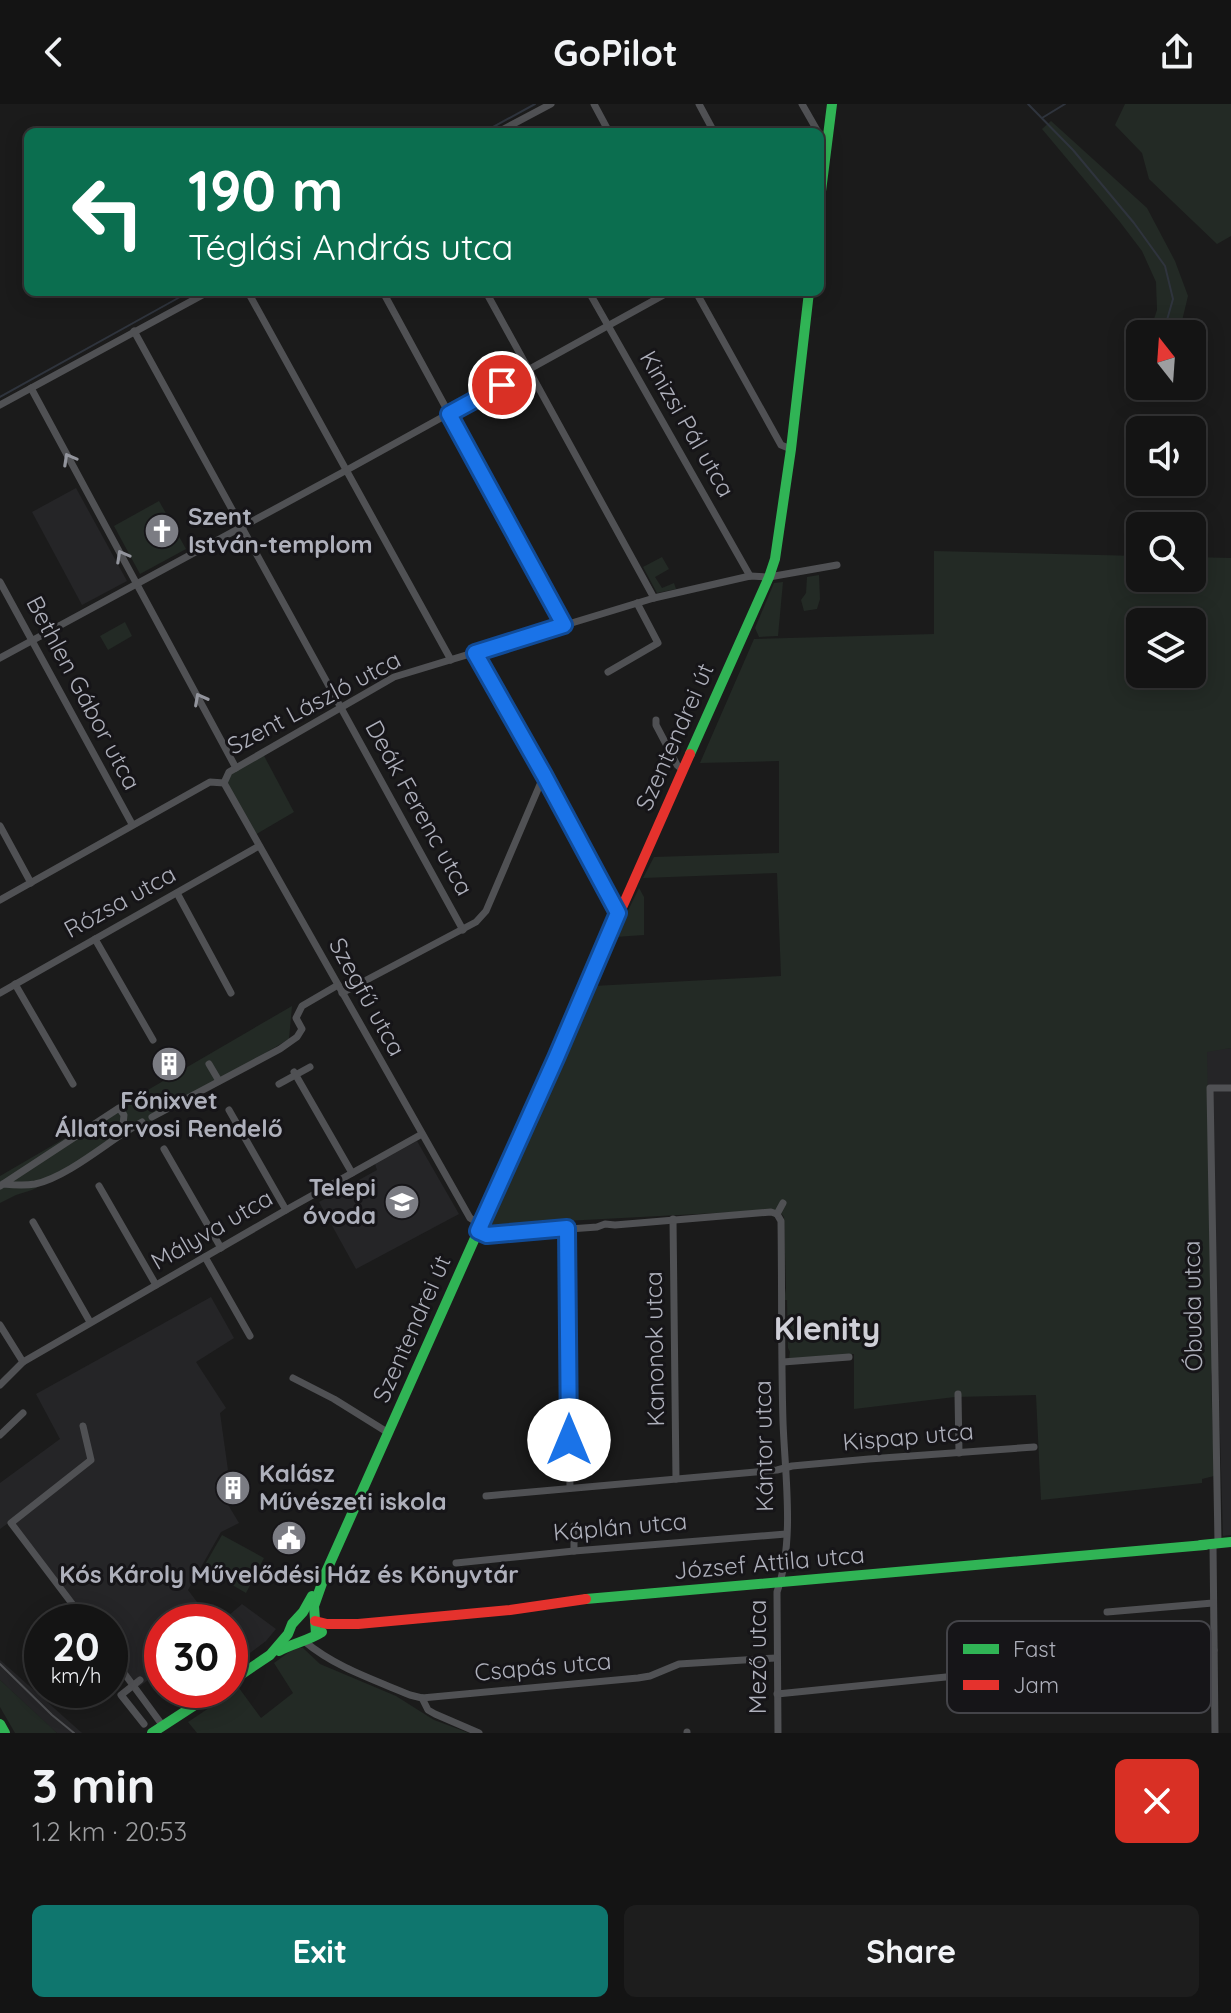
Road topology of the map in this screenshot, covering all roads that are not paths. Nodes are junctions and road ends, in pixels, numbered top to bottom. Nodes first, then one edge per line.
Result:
1 (551, 104) edge
2 (594, 104) edge
3 (699, 104) edge
4 (802, 104) edge
5 (832, 104) edge
6 (507, 128) edge
7 (607, 128) edge
8 (712, 128) edge
9 (817, 128) edge
10 (824, 130) edge
11 (200, 296) edge
12 (250, 296) edge
13 (385, 296) edge
14 (488, 296) edge
15 (591, 296) edge
16 (662, 296) edge
17 (698, 296) edge
18 (809, 296) edge
19 (607, 326) junction
20 (134, 331) junction
21 (529, 370) junction
22 (31, 388) junction
23 (0, 405) edge
24 (449, 414) junction
25 (791, 449) junction
26 (345, 471) junction
27 (241, 527) junction
28 (837, 565) dead end
29 (750, 576) junction
30 (769, 577) junction
31 (0, 582) edge
32 (138, 584) junction
33 (654, 598) junction
34 (637, 603) junction
35 (564, 625) junction
36 (32, 640) junction
37 (475, 653) junction
38 (0, 658) edge
39 (451, 660) junction
40 (608, 672) dead end
41 (340, 706) junction
42 (656, 720) dead end
43 (236, 768) junction
44 (683, 770) junction
45 (544, 775) junction
46 (224, 783) junction
47 (132, 824) junction
48 (0, 826) edge
49 (259, 846) junction
50 (31, 883) junction
51 (177, 893) junction
52 (0, 900) edge
53 (618, 913) junction
54 (463, 930) junction
55 (95, 939) junction
56 (15, 984) junction
57 (338, 985) junction
58 (0, 993) edge
59 (231, 993) dead end
60 (342, 993) junction
61 (153, 1040) dead end
62 (209, 1064) dead end
63 (310, 1067) dead end
64 (294, 1073) junction
65 (219, 1081) junction
66 (73, 1084) dead end
67 (279, 1084) dead end
68 (1231, 1088) edge
69 (229, 1110) dead end
70 (152, 1117) dead end
71 (142, 1122) dead end
72 (122, 1134) junction
73 (422, 1134) junction
74 (164, 1149) dead end
75 (352, 1173) junction
76 (2, 1185) edge
77 (99, 1186) dead end
78 (783, 1203) dead end
79 (286, 1210) junction
80 (777, 1214) junction
81 (673, 1219) junction
82 (33, 1222) dead end
83 (479, 1228) junction
84 (567, 1228) junction
85 (221, 1248) junction
86 (205, 1257) junction
87 (156, 1285) junction
88 (90, 1322) junction
89 (0, 1325) edge
90 (250, 1336) dead end
91 (849, 1357) dead end
92 (23, 1362) junction
93 (783, 1362) junction
94 (293, 1378) dead end
95 (0, 1385) edge
96 (958, 1394) dead end
97 (23, 1413) dead end
98 (83, 1426) dead end
99 (387, 1432) junction
100 (0, 1435) edge
101 (1034, 1447) dead end
102 (959, 1453) junction
103 (785, 1468) junction
104 (676, 1479) junction
105 (570, 1488) junction
106 (486, 1496) dead end
107 (574, 1526) dead end
108 (786, 1534) junction
109 (1231, 1542) edge
110 (1212, 1544) junction
111 (574, 1551) junction
112 (456, 1563) dead end
113 (326, 1572) junction
114 (781, 1582) junction
115 (1213, 1603) junction
116 (72, 1604) edge
117 (1107, 1612) dead end
118 (298, 1617) junction
119 (314, 1620) junction
120 (358, 1624) junction
121 (291, 1628) junction
122 (308, 1638) junction
123 (1211, 1650) edge
124 (1214, 1650) junction
125 (270, 1655) junction
126 (776, 1658) junction
127 (248, 1670) edge
128 (128, 1673) edge
129 (947, 1677) edge
130 (137, 1682) junction
131 (777, 1694) junction
132 (422, 1698) junction
133 (190, 1708) edge
134 (0, 1724) edge
135 (144, 1724) dead end
136 (163, 1726) junction
137 (5, 1733) edge
138 (152, 1733) edge
139 (479, 1733) edge
140 (778, 1733) edge
141 (1215, 1733) edge

1 - 6 street
2 - 7 street
3 - 8 street
4 - 9 street
5 - 10 main road
11 - 20 street
12 - 26 street
13 - 24 street
14 - 21 street
15 - 19 street, Kinizsi Pál utca
16 - 19 street
17 - 25 street
18 - 25 main road, Szentendrei út
19 - 21 street
19 - 29 street, Kinizsi Pál utca
20 - 22 street
20 - 27 street, Deák Ferenc utca
21 - 24 street
21 - 33 street
22 - 23 street
32 -> 22 street
24 - 26 street
24 - 35 street
25 - 30 main road, Szentendrei út
26 - 27 street
26 - 39 street
27 - 32 street
27 - 41 street, Deák Ferenc utca
28 - 30 street, Szent László utca
29 - 30 street, Szent László utca
29 - 33 street, Szent László utca
30 - 44 main road, Szentendrei út
31 - 36 street, Bethlen Gábor utca
32 - 36 street
43 -> 32 street
33 - 34 street, Szent László utca
34 - 35 street, Szent László utca
34 - 40 street
35 - 37 street, Szent László utca
36 - 38 street
36 - 47 street, Bethlen Gábor utca
37 - 39 street, Szent László utca
37 - 45 street
39 - 41 street, Szent László utca
41 - 43 street, Szent László utca
41 - 54 street, Deák Ferenc utca
42 - 44 street
43 - 46 street, Szent László utca
44 - 53 main road, Szentendrei út
45 - 53 street
45 - 54 street
46 - 47 street, Szent László utca
46 - 49 street, Szegfű utca
47 - 50 street, Szent László utca
48 - 50 street
49 - 51 street, Rózsa utca
49 - 57 street, Szegfű utca
50 - 52 street, Szent László utca
51 - 55 street, Rózsa utca
51 - 59 street
53 - 83 main road, Szentendrei út
54 - 60 street
55 - 56 street, Rózsa utca
55 - 61 street
56 - 58 street, Rózsa utca
56 - 66 street
57 - 60 street, Szegfű utca
57 - 65 street
60 - 73 street, Szegfű utca
62 - 65 street
63 - 64 street
64 - 67 street
64 - 75 street
65 - 70 street
68 - 110 street, Óbuda utca
69 - 79 street
71 - 72 street
72 - 76 street
72 - 76 street
73 - 75 street, Mályva utca
73 - 83 street, Szegfű utca
74 - 85 street
75 - 79 street, Mályva utca
77 - 87 street
78 - 80 street
79 - 85 street, Mályva utca
80 - 81 street
80 - 93 street, Kántor utca
81 - 84 street
81 - 104 street, Kanonok utca
82 - 88 street
83 - 84 street
83 - 99 main road, Szentendrei út
84 - 105 street
85 - 86 street, Mályva utca
86 - 87 street, Mályva utca
86 - 90 street
87 - 88 street, Mályva utca
88 - 92 street, Mályva utca
89 - 92 street
91 - 93 street
92 - 95 street, Mályva utca
93 - 103 street, Kántor utca
94 - 99 street
96 - 102 street
97 - 100 street
98 - 116 street
99 - 113 main road, Szentendrei út
101 - 102 street, Kispap utca
102 - 103 street, Kispap utca
103 - 104 street, Kispap utca
103 - 108 street, Kántor utca
104 - 105 street, Kispap utca
105 - 106 street, Kispap utca
107 - 111 street
108 - 111 street, Káplán utca
108 - 114 street, Kántor utca
109 - 110 main road, József Attila utca
110 - 114 main road, József Attila utca
110 - 115 street
111 - 112 street, Káplán utca
113 - 118 main road
113 - 119 main road
114 - 120 main road, József Attila utca
114 - 126 street, Mező utca
115 - 117 street
115 - 124 street
118 - 119 main road
118 - 121 main road
119 - 120 main road
119 - 122 main road
120 - 122 main road
121 - 122 main road
121 - 125 main road
122 - 125 main road
122 - 132 street, Csapás utca
123 - 124 street
124 - 141 street
125 - 127 main road
126 - 131 street, Mező utca
126 - 132 street, Csapás utca
128 - 130 street
129 - 131 street
130 - 135 street
130 - 136 street
131 - 140 street, Mező utca
132 - 139 street
133 - 136 main road
134 - 137 main road
136 - 138 main road

